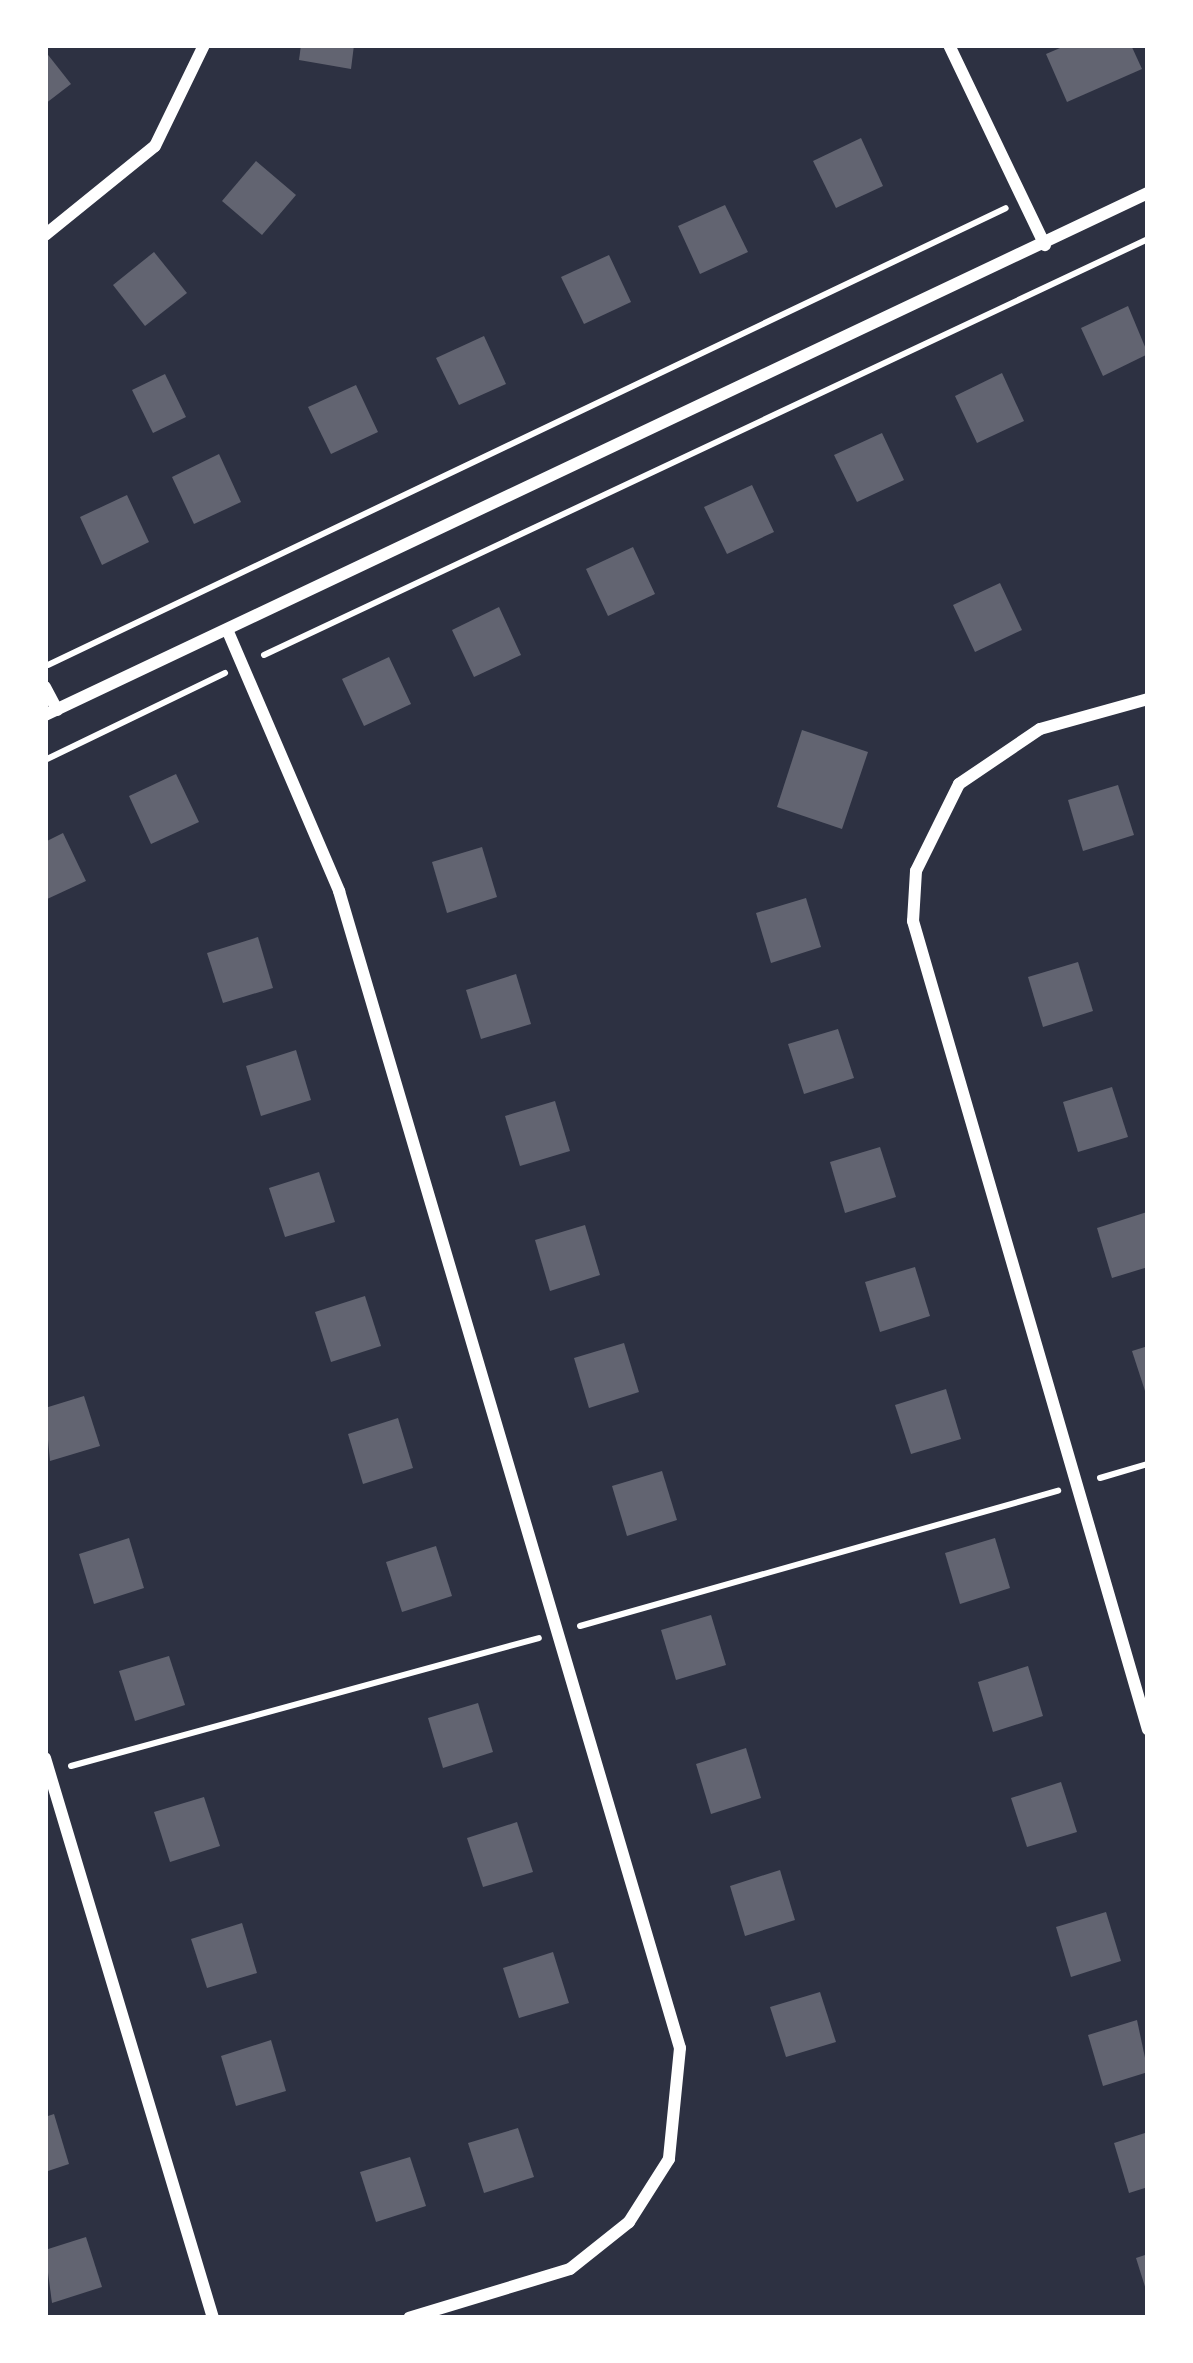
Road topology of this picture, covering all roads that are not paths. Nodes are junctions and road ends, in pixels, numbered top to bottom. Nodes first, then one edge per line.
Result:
1 (204, 45) edge
2 (949, 45) edge
3 (1148, 194) edge
4 (45, 235) edge
5 (1045, 245) junction
6 (229, 634) junction
7 (45, 687) edge
8 (1148, 699) edge
9 (51, 713) edge
10 (1148, 1730) edge
11 (47, 1766) edge
12 (213, 2318) edge
13 (409, 2318) edge

1 - 4 street
2 - 5 street
3 - 5 street
5 - 6 street
6 - 9 street
6 - 13 street
7 - 9 street
8 - 10 street
11 - 12 street

